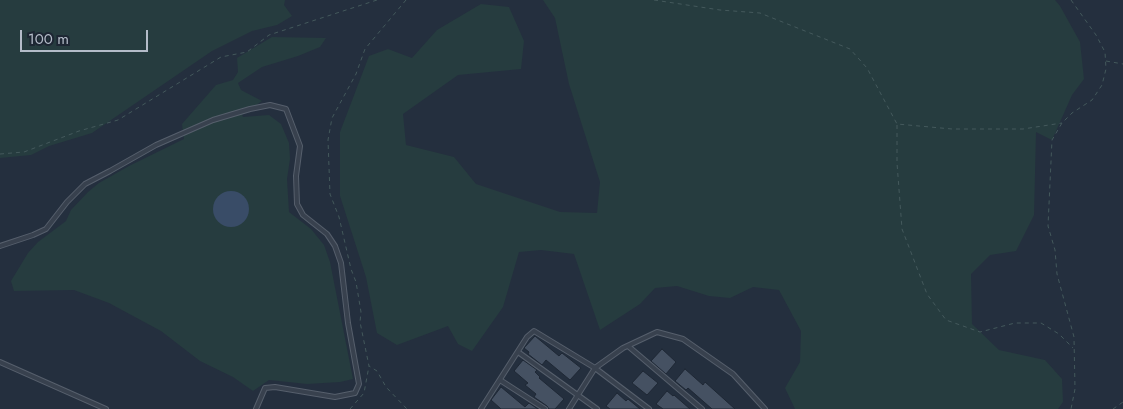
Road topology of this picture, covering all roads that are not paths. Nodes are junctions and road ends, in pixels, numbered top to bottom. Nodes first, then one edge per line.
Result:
1 (0, 246) edge
2 (628, 346) junction
3 (518, 352) junction
4 (0, 362) edge
5 (595, 368) junction
6 (500, 380) junction
7 (577, 396) junction
8 (483, 408) edge
9 (106, 409) edge
10 (256, 409) edge
11 (545, 409) edge
12 (568, 409) edge
13 (597, 409) edge
14 (649, 409) edge
15 (702, 409) edge
16 (766, 409) edge

1 - 10 lane
2 - 5 lane
2 - 15 lane
2 - 16 lane
3 - 5 lane
3 - 6 lane
3 - 7 lane
4 - 9 lane
5 - 7 lane
5 - 14 lane
6 - 8 lane
6 - 11 lane
7 - 12 lane
7 - 13 lane

